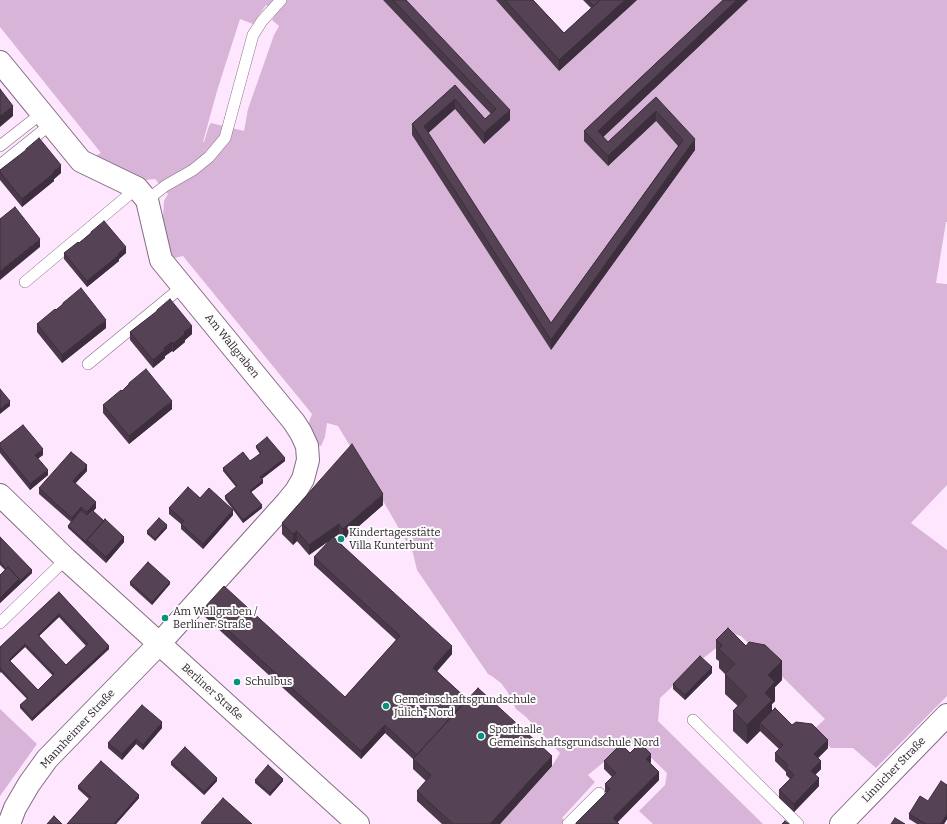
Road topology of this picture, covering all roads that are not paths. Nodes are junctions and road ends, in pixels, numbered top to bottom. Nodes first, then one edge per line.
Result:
1 (280, 0) edge
2 (0, 62) edge
3 (46, 118) junction
4 (0, 146) edge
5 (0, 165) edge
6 (142, 194) junction
7 (25, 282) dead end
8 (183, 286) junction
9 (88, 364) dead end
10 (0, 495) edge
11 (66, 559) junction
12 (0, 622) edge
13 (159, 644) junction
14 (947, 715) edge
15 (693, 720) dead end
16 (599, 793) dead end
17 (9, 824) edge
18 (358, 824) edge
19 (568, 824) edge
20 (798, 824) edge
21 (841, 824) edge

1 - 6 lane
2 - 3 street
3 - 4 lane
3 - 5 lane
3 - 6 street
6 - 7 lane
6 - 8 street, Am Wallgraben
8 - 9 lane
8 - 13 street, Am Wallgraben
10 - 11 street, Berliner Straße
11 - 12 lane
11 - 13 street, Berliner Straße
13 - 17 street, Mannheimer Straße
13 - 18 street, Berliner Straße
14 - 21 street, Linnicher Straße
15 - 20 lane
16 - 19 lane

